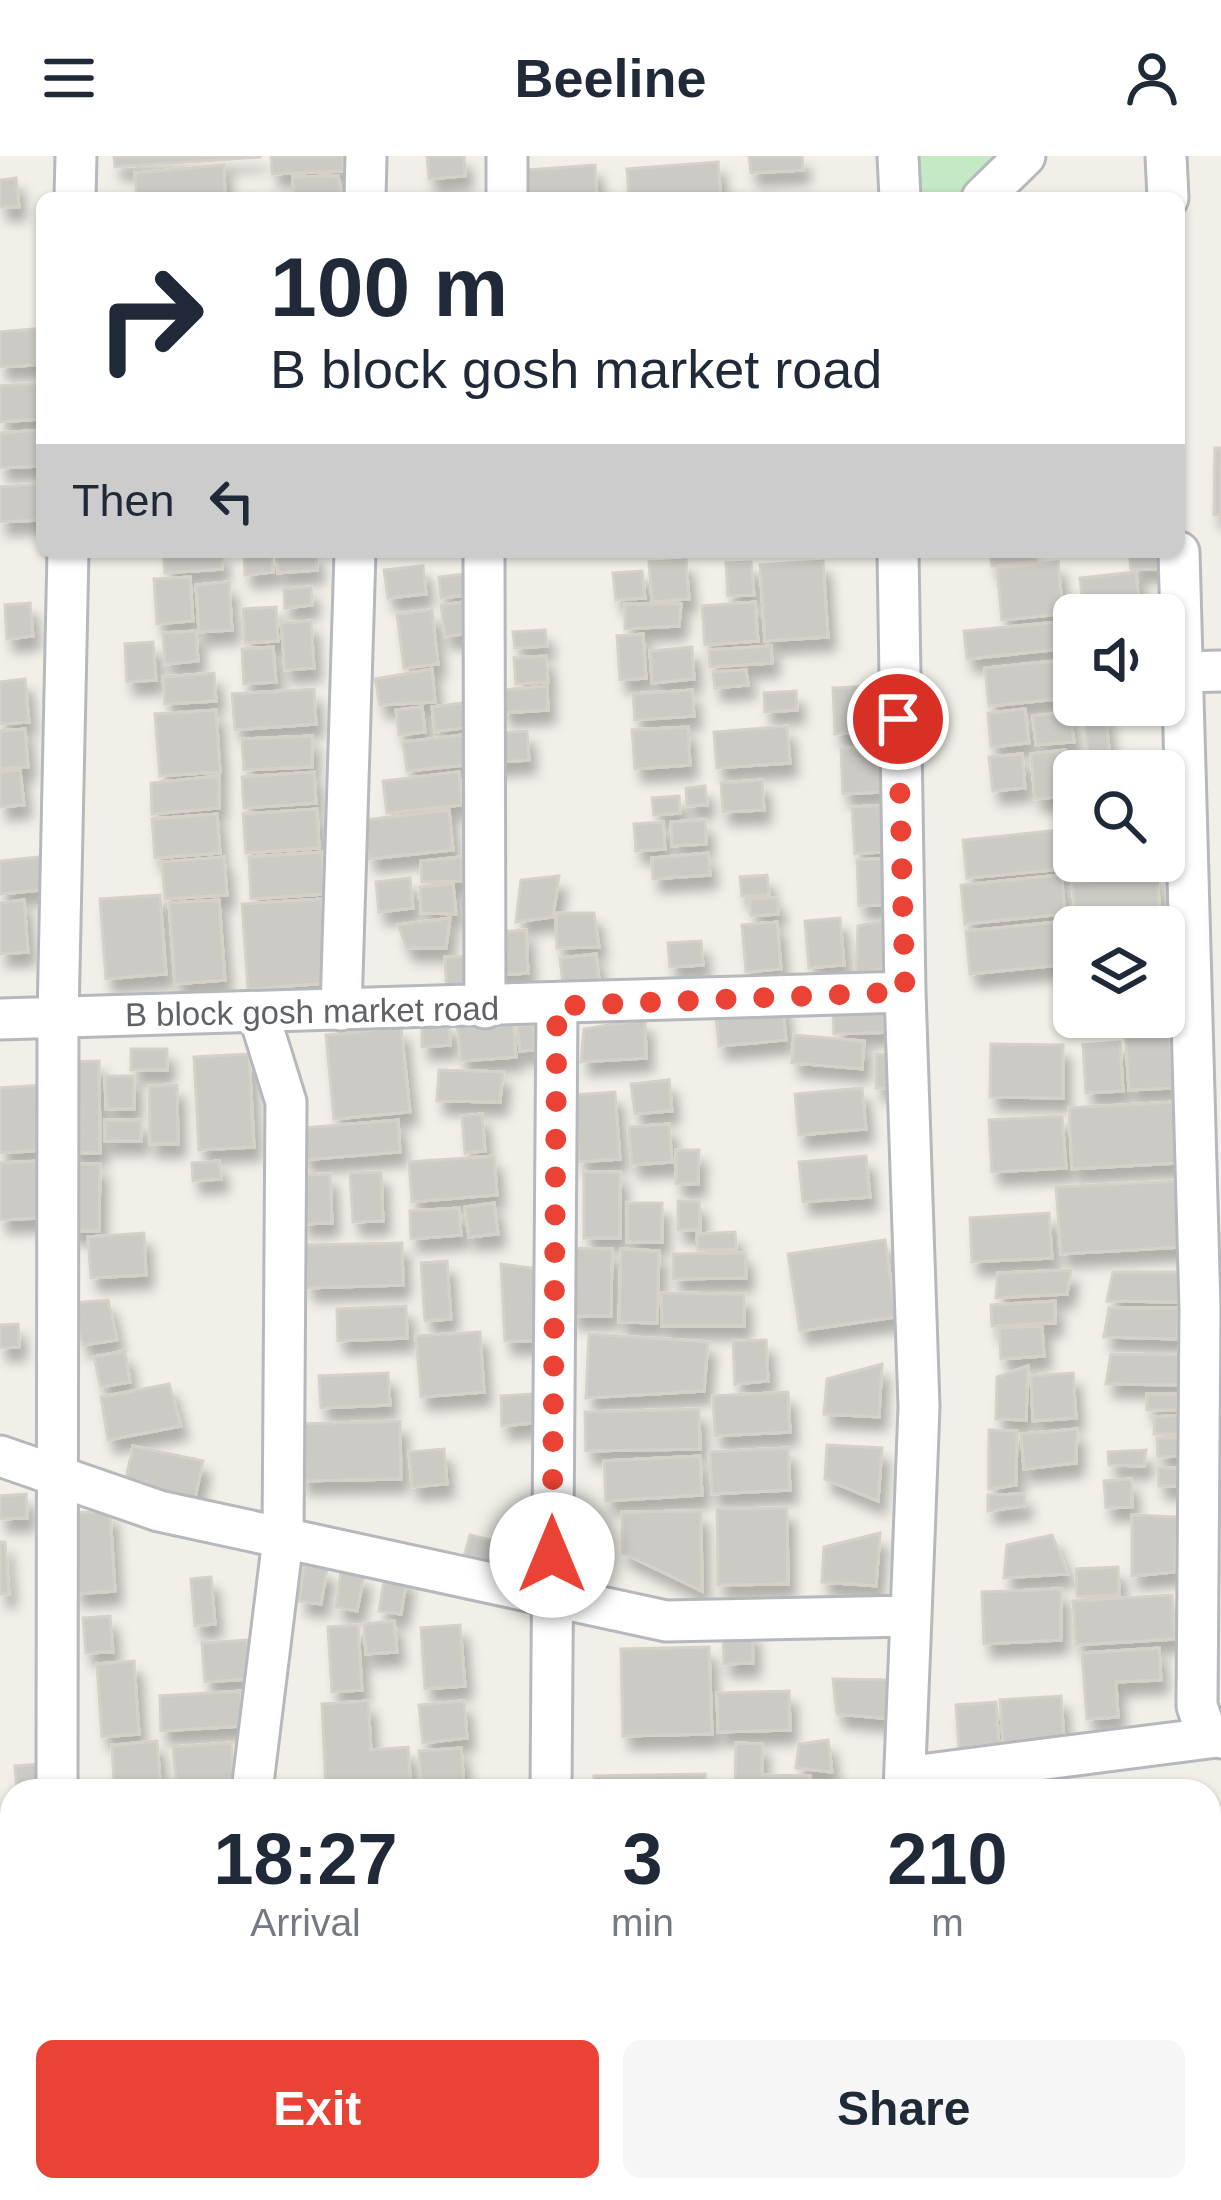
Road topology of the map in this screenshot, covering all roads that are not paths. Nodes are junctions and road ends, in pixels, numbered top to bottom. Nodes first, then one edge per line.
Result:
1 (76, 156) edge
2 (367, 156) edge
3 (507, 156) edge
4 (898, 156) edge
5 (1025, 156) edge
6 (1166, 156) edge
7 (75, 192) edge
8 (365, 192) edge
9 (507, 192) edge
10 (901, 192) edge
11 (988, 192) edge
12 (1168, 192) edge
13 (68, 558) edge
14 (355, 558) edge
15 (484, 558) edge
16 (898, 558) edge
17 (1180, 558) edge
18 (1202, 672) edge
19 (905, 992) junction
20 (557, 1006) junction
21 (485, 1008) junction
22 (341, 1010) junction
23 (258, 1012) junction
24 (58, 1017) junction
25 (0, 1018) edge
26 (1209, 1149) edge
27 (0, 1456) edge
28 (58, 1473) junction
29 (283, 1539) junction
30 (552, 1597) junction
31 (911, 1616) junction
32 (1219, 1737) edge
33 (57, 1779) edge
34 (254, 1779) edge
35 (551, 1779) edge
36 (905, 1779) edge
37 (938, 1779) edge

1 - 7 street
2 - 8 street
3 - 9 street
4 - 10 street
5 - 11 street
6 - 12 street
13 - 24 street
14 - 22 street
15 - 21 street
16 - 19 street
17 - 18 street
18 - 26 street
19 - 20 street, B block gosh market road
19 - 31 street
20 - 21 street, B block gosh market road
20 - 30 street
21 - 22 street, B block gosh market road
22 - 23 street, B block gosh market road
23 - 24 street, B block gosh market road
23 - 29 street
24 - 25 street, B block gosh market road
24 - 28 street
26 - 32 street
27 - 28 street
28 - 29 street
28 - 33 street
29 - 30 street
29 - 34 street
30 - 31 street
30 - 35 street
31 - 36 street
32 - 37 street

